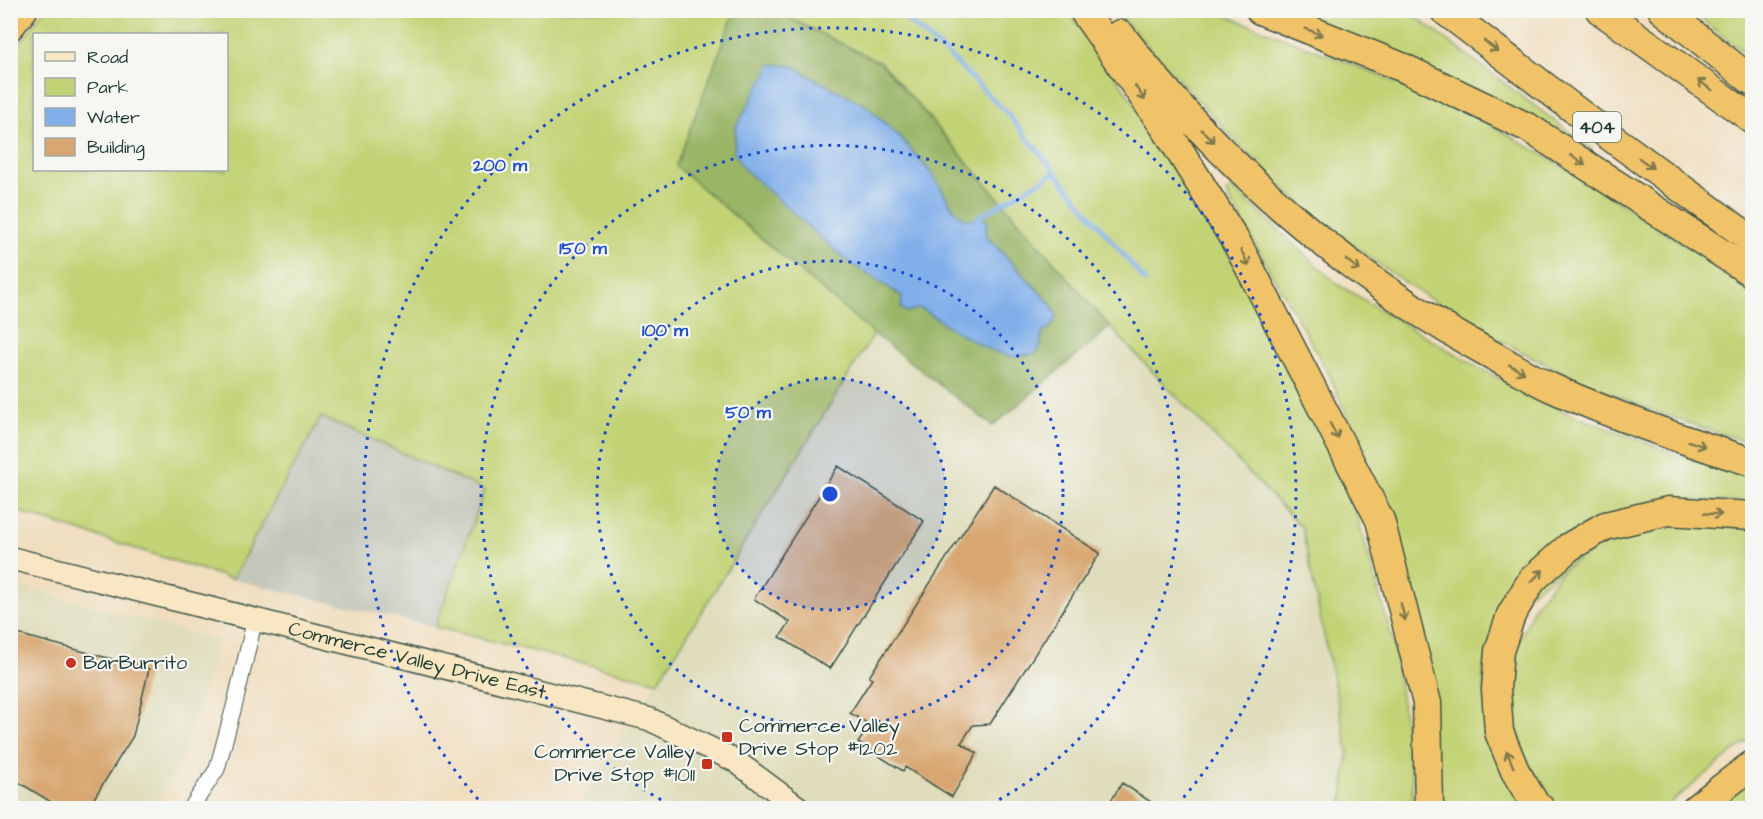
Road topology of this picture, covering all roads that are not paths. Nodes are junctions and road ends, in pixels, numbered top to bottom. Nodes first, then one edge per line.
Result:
1 (23, 10) edge
2 (1083, 10) edge
3 (1102, 10) edge
4 (1260, 10) edge
5 (1444, 10) edge
6 (1600, 10) edge
7 (1663, 10) edge
8 (10, 26) edge
9 (1752, 81) edge
10 (1752, 119) edge
11 (1752, 240) edge
12 (1752, 273) edge
13 (1752, 462) edge
14 (1752, 516) edge
15 (12, 556) edge
16 (255, 619) junction
17 (1752, 765) edge
18 (191, 808) edge
19 (799, 808) edge
20 (1429, 808) edge
21 (1540, 808) edge
22 (1696, 808) edge

1 - 8 highway
2 -> 20 highway
3 -> 13 highway
4 -> 12 highway
5 -> 11 highway, 404
10 -> 6 highway
7 - 9 highway
21 -> 14 highway
15 - 16 street, Commerce Valley Drive East
16 - 18 street
16 - 19 street, Commerce Valley Drive East
17 - 22 highway

